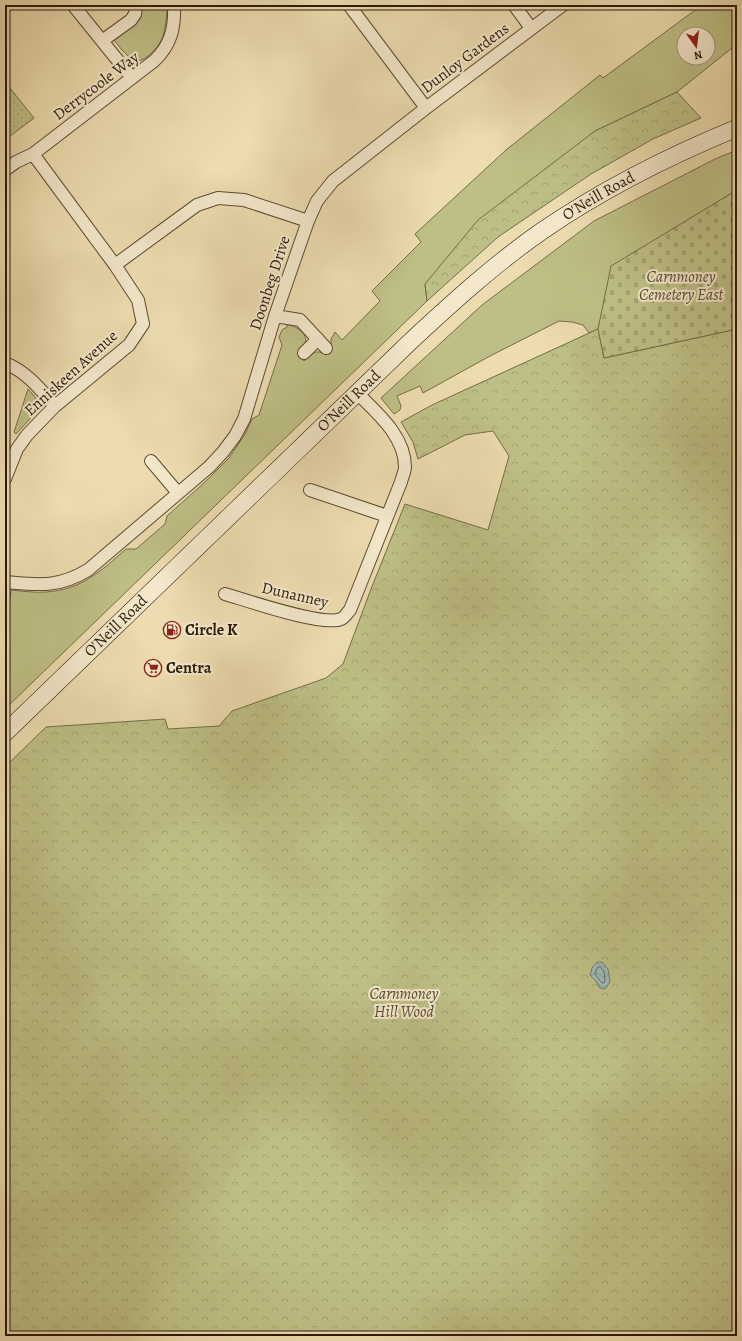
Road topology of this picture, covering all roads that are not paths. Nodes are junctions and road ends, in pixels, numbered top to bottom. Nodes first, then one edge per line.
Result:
1 (73, 5) edge
2 (136, 5) edge
3 (174, 5) edge
4 (349, 5) edge
5 (514, 5) edge
6 (563, 5) edge
7 (531, 28) junction
8 (102, 41) junction
9 (132, 78) junction
10 (426, 108) junction
11 (737, 128) edge
12 (33, 154) junction
13 (5, 170) edge
14 (308, 221) junction
15 (115, 265) junction
16 (275, 316) junction
17 (304, 352) dead end
18 (5, 363) edge
19 (357, 393) junction
20 (56, 406) junction
21 (151, 461) dead end
22 (5, 479) edge
23 (310, 490) dead end
24 (178, 493) junction
25 (387, 516) junction
26 (5, 582) edge
27 (225, 594) dead end
28 (5, 733) edge

1 - 8 street
2 - 8 street
3 - 9 street, Derrycoole Way
4 - 10 street
5 - 7 street
6 - 7 street, Dunloy Gardens
7 - 10 street, Dunloy Gardens
8 - 9 street
9 - 12 street, Derrycoole Way
10 - 14 street, Doonbeg Drive
11 - 19 main road, O'Neill Road
12 - 13 street, Derrycoole Way
12 - 15 street, Enniskeen Avenue
14 - 15 street
14 - 16 street, Doonbeg Drive
15 - 20 street, Enniskeen Avenue
16 - 17 street
16 - 24 street, Doonbeg Drive
18 - 20 street
19 - 25 street, Dunanney
19 - 28 main road, O'Neill Road
20 - 22 street, Enniskeen Avenue
21 - 24 street
23 - 25 street
24 - 26 street, Doonbeg Drive
25 - 27 street, Dunanney

